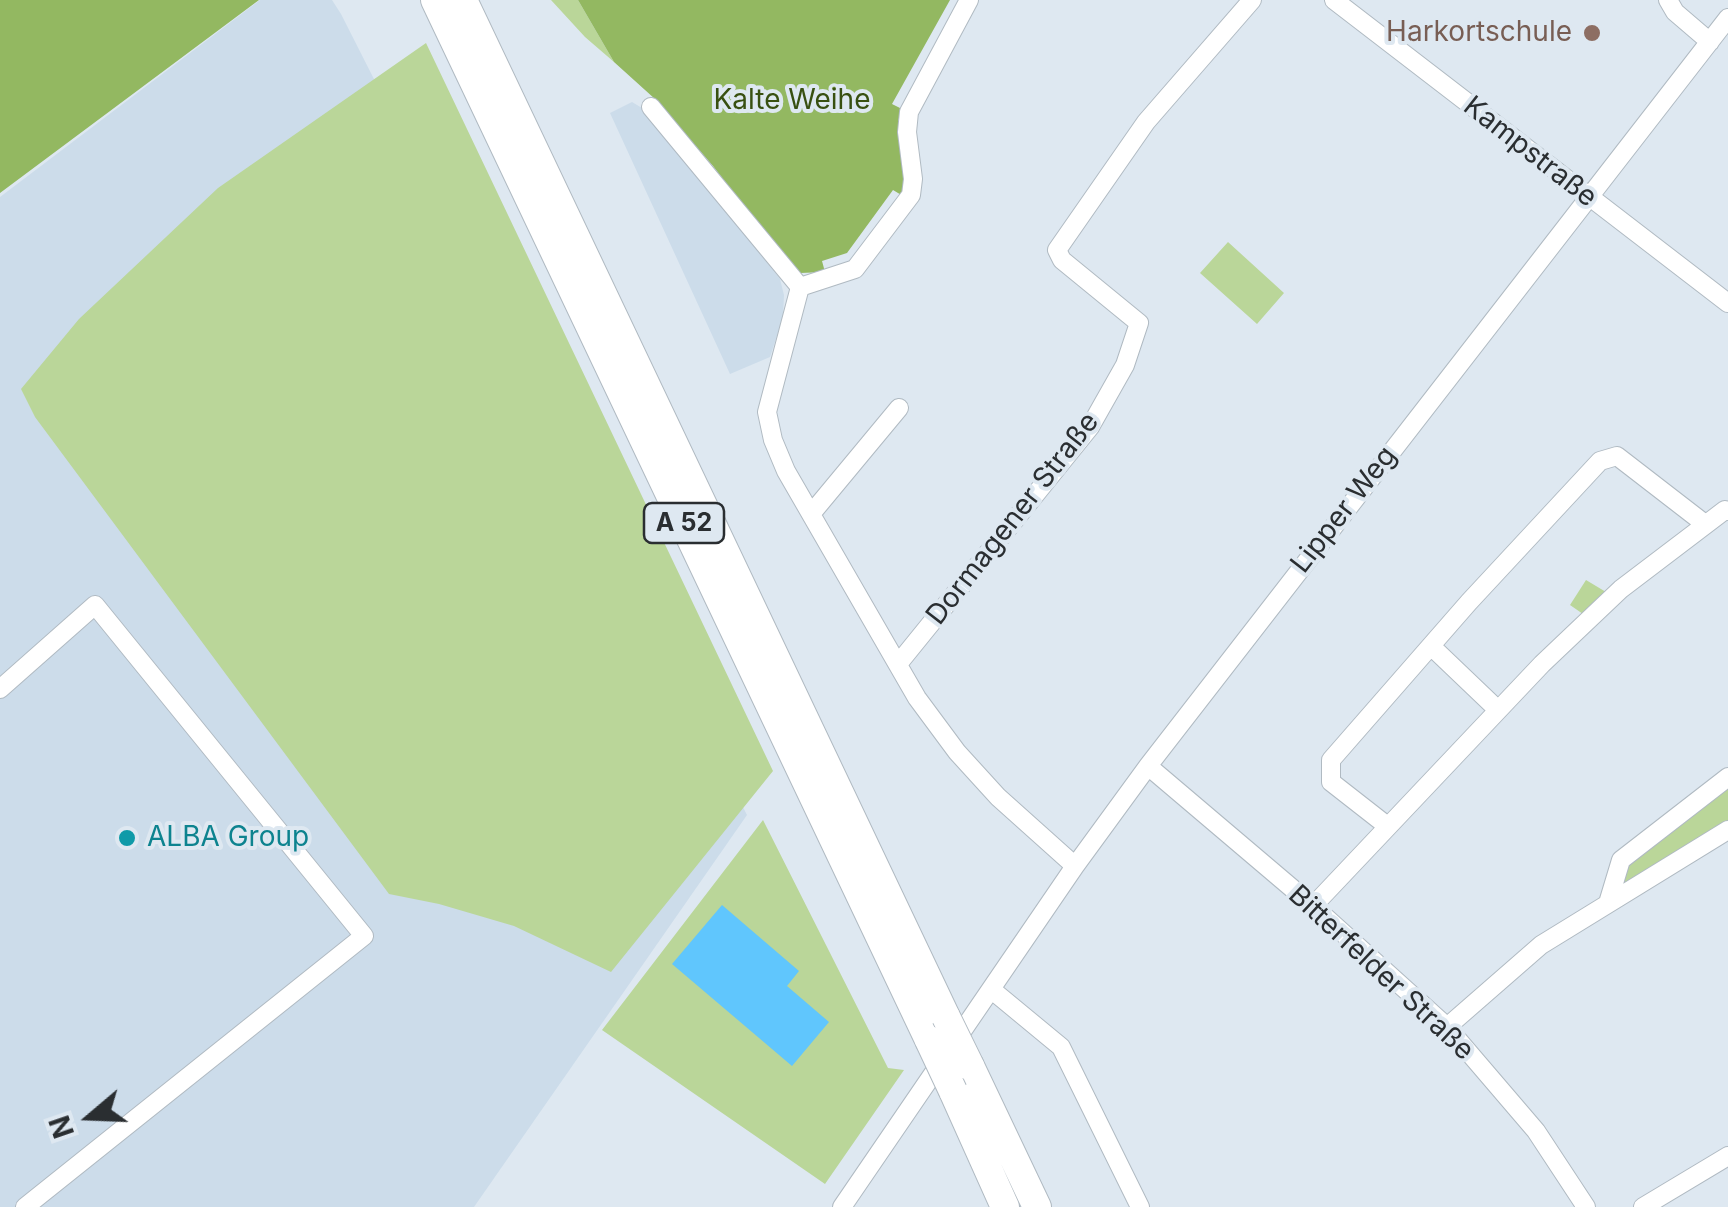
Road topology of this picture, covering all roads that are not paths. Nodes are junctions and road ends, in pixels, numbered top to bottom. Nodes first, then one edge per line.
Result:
1 (969, 0) edge
2 (1252, 0) edge
3 (1334, 0) edge
4 (1668, 0) edge
5 (446, 2) edge
6 (1728, 18) edge
7 (1710, 42) junction
8 (651, 106) dead end
9 (1588, 197) junction
10 (800, 286) junction
11 (1728, 302) edge
12 (898, 408) dead end
13 (1728, 511) edge
14 (811, 514) junction
15 (1706, 524) junction
16 (1431, 646) junction
17 (898, 664) junction
18 (0, 689) edge
19 (1498, 710) junction
20 (1148, 766) junction
21 (1728, 777) edge
22 (1386, 825) junction
23 (1728, 830) edge
24 (1076, 866) junction
25 (1608, 902) junction
26 (1313, 906) junction
27 (992, 990) junction
28 (1447, 1027) junction
29 (938, 1028) junction
30 (1728, 1156) edge
31 (24, 1207) edge
32 (842, 1207) edge
33 (1005, 1207) edge
34 (1037, 1207) edge
35 (1140, 1207) edge
36 (1586, 1207) edge
37 (1644, 1207) edge

1 - 10 street
2 - 17 street, Dormagener Straße
3 - 9 street, Kampstraße
4 - 7 street
5 - 29 highway, A 52
6 - 7 street, Lipper Weg
7 - 9 street, Lipper Weg
8 - 10 street
9 - 11 street, Kampstraße
9 - 20 street, Lipper Weg
10 - 14 street
12 - 14 street
13 - 15 street
14 - 17 street
15 - 16 street
15 - 19 street
16 - 19 street
16 - 22 street
17 - 24 street
18 - 31 street
19 - 22 street
20 - 24 street, Lipper Weg
20 - 26 street, Bitterfelder Straße
21 - 25 street
22 - 26 street
23 - 25 street
24 - 27 street, Lipper Weg
25 - 28 street
26 - 28 street, Bitterfelder Straße
27 - 32 street, Lipper Weg
27 - 35 street
28 - 36 street, Bitterfelder Straße
29 - 33 highway, A 52, bridge
29 - 34 highway, A 52, bridge
30 - 37 street

